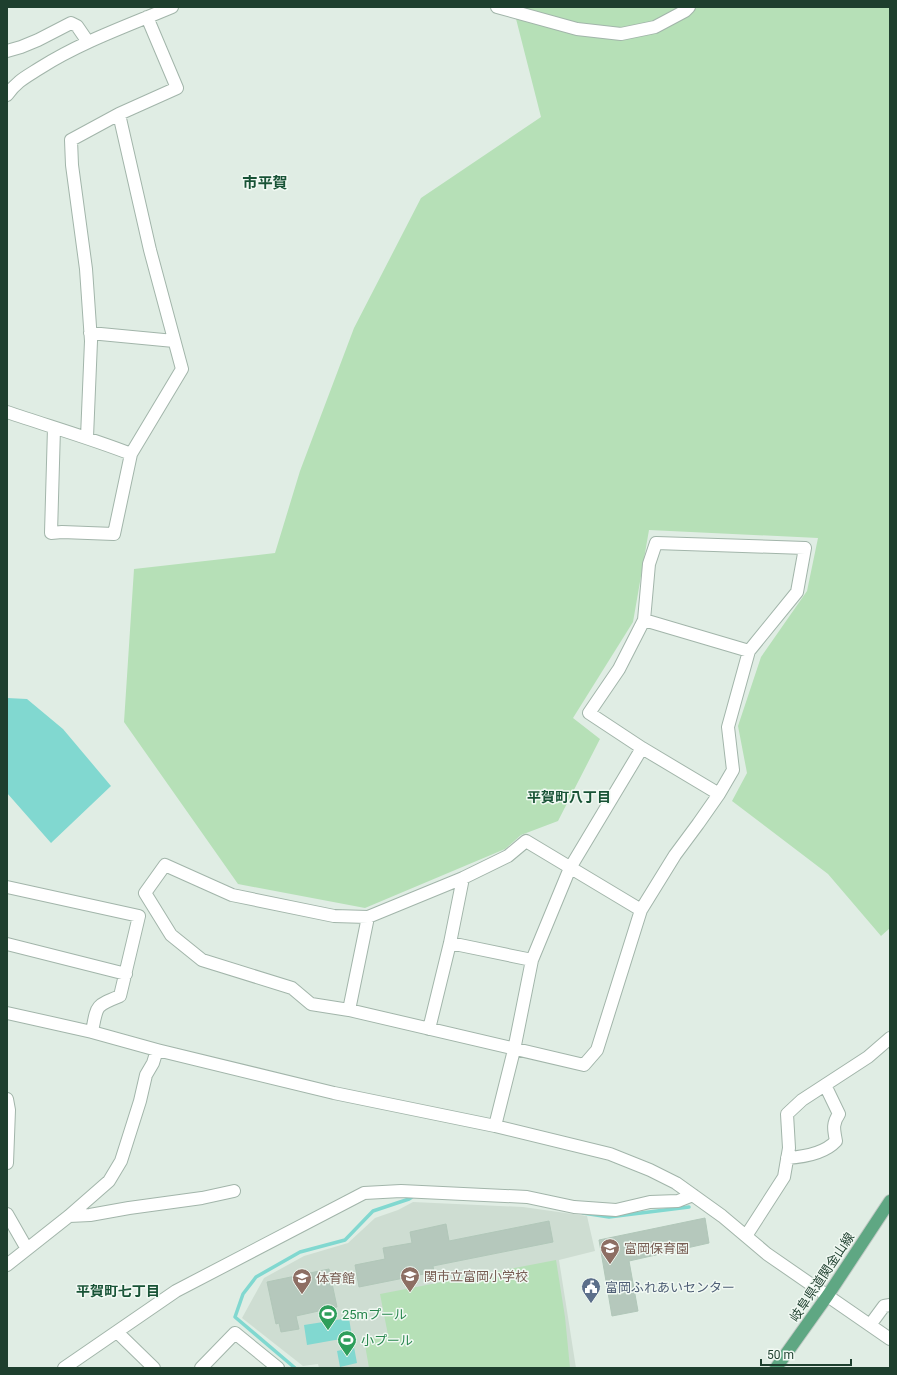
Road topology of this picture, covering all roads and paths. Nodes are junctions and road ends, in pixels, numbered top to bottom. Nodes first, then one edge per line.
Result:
1 (172, 7) edge
2 (497, 7) edge
3 (689, 7) edge
4 (147, 17) junction
5 (88, 42) junction
6 (7, 51) edge
7 (7, 95) edge
8 (119, 114) junction
9 (90, 333) junction
10 (174, 341) junction
11 (7, 412) edge
12 (54, 428) junction
13 (87, 437) junction
14 (131, 454) junction
15 (644, 620) junction
16 (749, 651) junction
17 (642, 748) junction
18 (719, 794) junction
19 (570, 868) junction
20 (463, 878) junction
21 (7, 887) edge
22 (641, 910) junction
23 (368, 917) junction
24 (450, 943) junction
25 (7, 944) edge
26 (532, 960) junction
27 (126, 974) junction
28 (349, 1010) junction
29 (7, 1013) edge
30 (429, 1030) junction
31 (92, 1032) junction
32 (890, 1038) edge
33 (157, 1050) junction
34 (514, 1050) junction
35 (825, 1085) junction
36 (7, 1099) edge
37 (495, 1126) junction
38 (7, 1145) edge
39 (787, 1158) junction
40 (7, 1163) edge
41 (234, 1191) dead end
42 (693, 1195) junction
43 (890, 1201) edge
44 (7, 1214) edge
45 (69, 1216) junction
46 (746, 1236) junction
47 (27, 1249) junction
48 (7, 1265) edge
49 (828, 1295) junction
50 (890, 1305) edge
51 (870, 1325) junction
52 (117, 1332) junction
53 (890, 1339) edge
54 (64, 1368) edge
55 (154, 1368) edge
56 (201, 1368) edge
57 (278, 1368) edge
58 (776, 1368) edge

1 - 4 street
2 - 3 street
4 - 5 street
4 - 8 street
5 - 6 street
5 - 7 street
8 - 9 street
8 - 10 street
9 - 10 street
9 - 13 street
10 - 14 street
11 - 12 street
12 - 13 street
12 - 14 street
13 - 14 street
15 - 16 street
15 - 16 street
15 - 17 street
16 - 18 street
17 - 18 street
17 - 19 street
18 - 22 street
19 - 20 street
19 - 22 street
19 - 26 street
20 - 23 street
20 - 24 street
21 - 27 street
22 - 34 street
23 - 28 street
23 - 28 street
24 - 26 street
24 - 30 street
25 - 27 street
26 - 34 street
27 - 31 street
28 - 30 street
29 - 31 street
30 - 34 street
31 - 33 street
32 - 35 street
33 - 37 street
33 - 45 street
34 - 37 street
35 - 39 street
35 - 39 street
36 - 38 street
37 - 42 street
38 - 40 street
39 - 46 street
41 - 45 street
42 - 46 street
42 - 52 street
43 - 49 main road, 岐阜県道関金山線
44 - 47 street
45 - 47 street
46 - 49 street
47 - 48 street
49 - 51 street
49 - 58 main road, 岐阜県道関金山線
50 - 51 street
51 - 53 street
52 - 54 street
52 - 55 street
56 - 57 street

